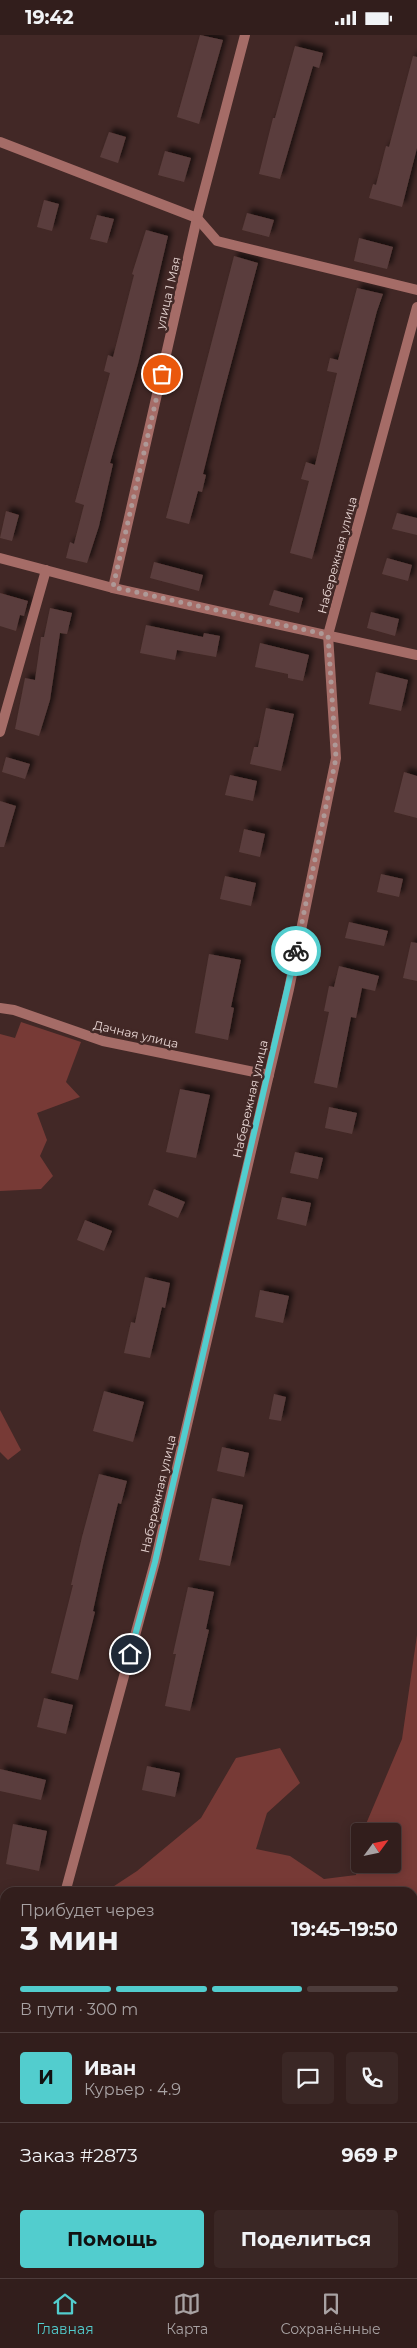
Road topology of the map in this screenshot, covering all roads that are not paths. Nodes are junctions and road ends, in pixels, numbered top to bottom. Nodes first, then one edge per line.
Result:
1 (245, 35) edge
2 (0, 142) edge
3 (198, 218) junction
4 (417, 290) edge
5 (417, 307) edge
6 (0, 559) edge
7 (46, 570) junction
8 (113, 587) junction
9 (328, 635) junction
10 (417, 655) edge
11 (0, 732) edge
12 (0, 1008) edge
13 (269, 1075) junction
14 (67, 1887) edge

1 - 3 street, улица 1 Мая
2 - 3 street
3 - 4 street
3 - 8 street, улица 1 Мая
5 - 9 street, Набережная улица
6 - 7 street
7 - 8 street
7 - 11 street
8 - 9 street
9 - 10 street
9 - 13 street, Набережная улица
12 - 13 street, Дачная улица
13 - 14 street, Набережная улица

